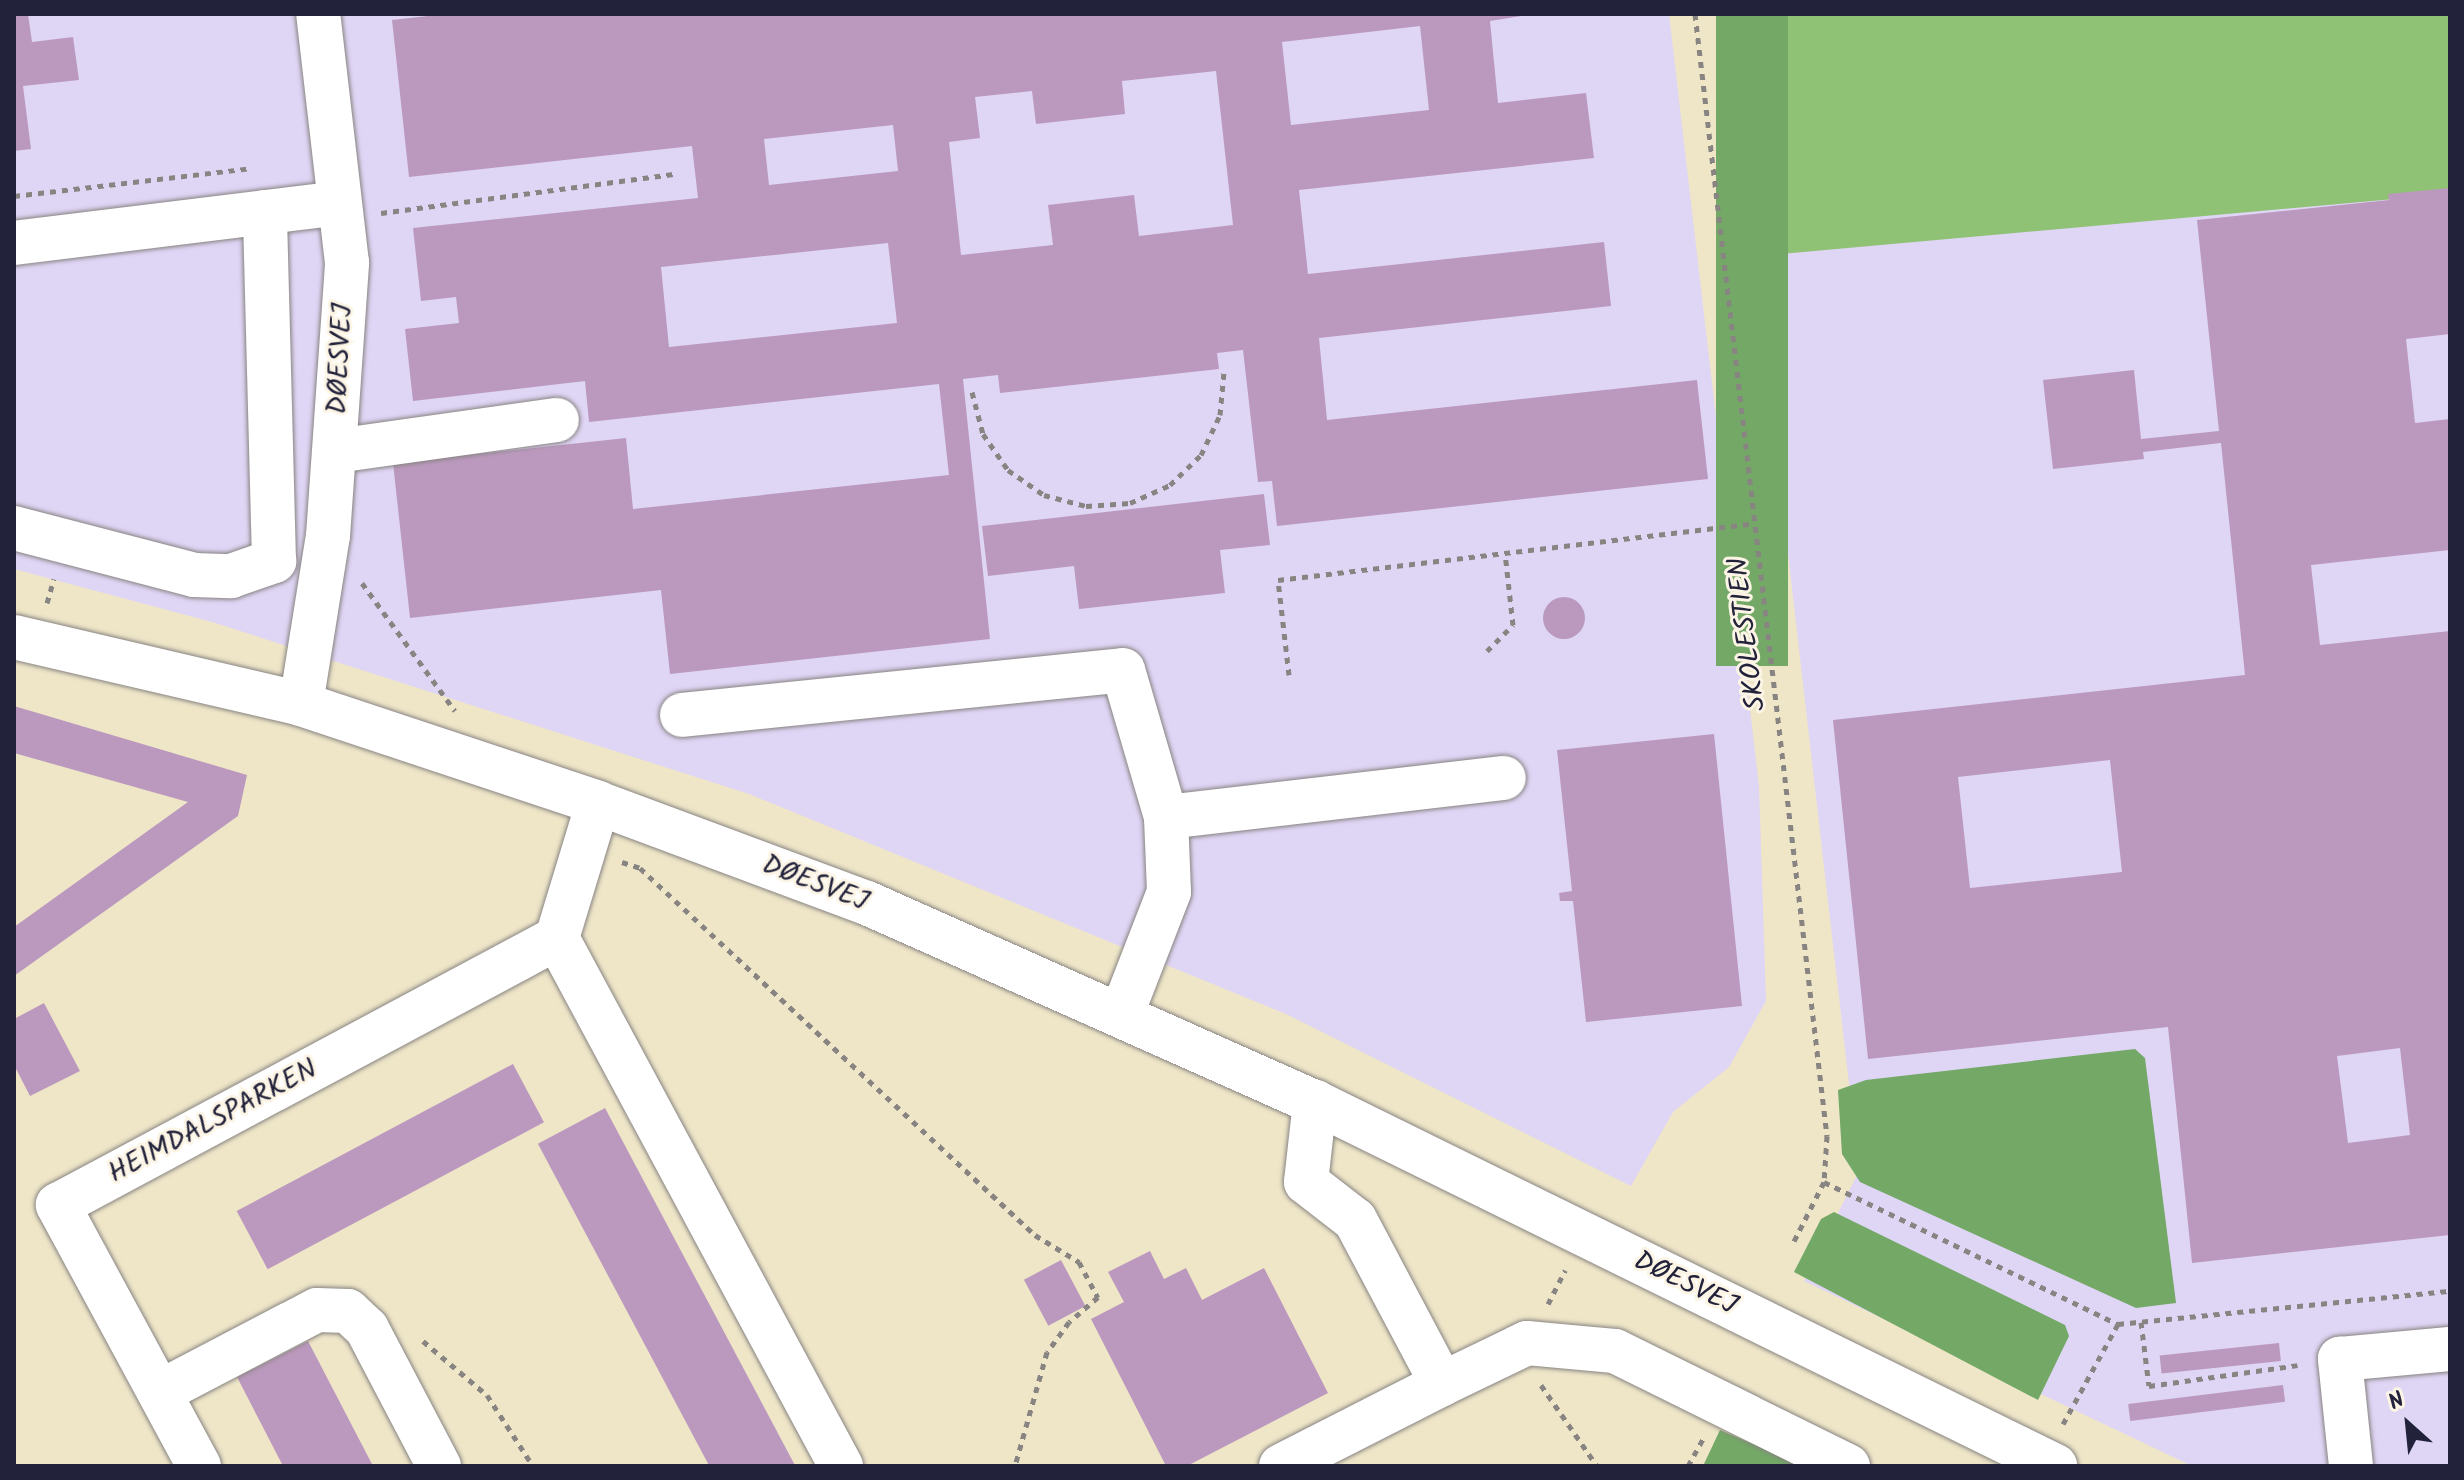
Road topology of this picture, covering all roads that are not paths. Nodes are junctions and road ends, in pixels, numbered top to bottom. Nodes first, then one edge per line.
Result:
1 (318, 14) edge
2 (339, 211) junction
3 (265, 212) junction
4 (14, 243) edge
5 (557, 420) dead end
6 (336, 451) junction
7 (14, 528) edge
8 (24, 640) edge
9 (301, 704) junction
10 (682, 715) dead end
11 (1504, 778) dead end
12 (598, 803) junction
13 (1166, 817) junction
14 (557, 938) junction
15 (1122, 1013) junction
16 (1315, 1102) junction
17 (2450, 1349) edge
18 (1442, 1384) junction
19 (160, 1392) junction
20 (2049, 1463) edge
21 (199, 1466) edge
22 (439, 1466) edge
23 (841, 1466) edge
24 (1281, 1466) edge
25 (1848, 1466) edge
26 (2351, 1466) edge

1 - 2 street, DØESVEJ
2 - 3 street
2 - 6 street, DØESVEJ
3 - 4 street
3 - 7 street
5 - 6 street
6 - 9 street, DØESVEJ
8 - 9 street, DØESVEJ
9 - 12 street, DØESVEJ
10 - 13 street
11 - 13 street
12 - 14 street
12 - 15 street, DØESVEJ
13 - 15 street
14 - 19 street, HEIMDALSPARKEN
14 - 23 street
15 - 16 street, DØESVEJ
16 - 18 street
16 - 20 street, DØESVEJ
17 - 26 street
18 - 24 street
18 - 25 street
19 - 21 street, HEIMDALSPARKEN
19 - 22 street

